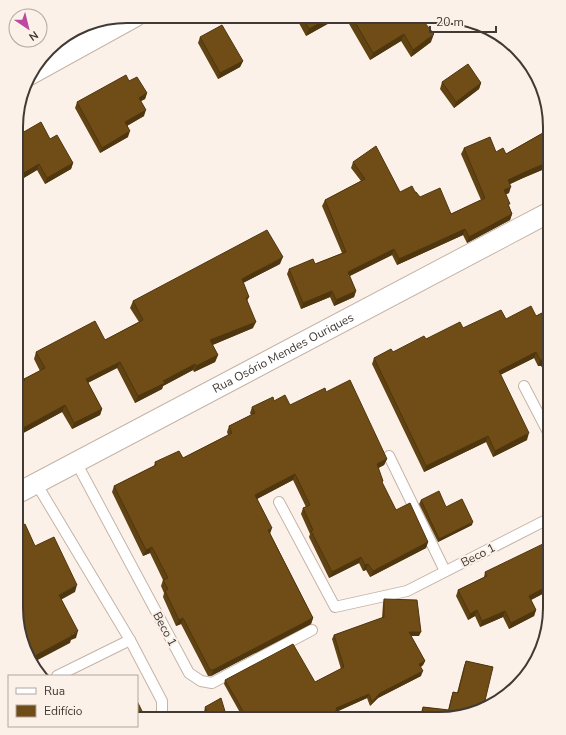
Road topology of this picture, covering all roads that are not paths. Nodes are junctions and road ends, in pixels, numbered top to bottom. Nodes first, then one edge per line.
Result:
1 (123, 23) edge
2 (40, 70) edge
3 (543, 216) edge
4 (524, 386) dead end
5 (543, 423) edge
6 (389, 456) dead end
7 (76, 462) junction
8 (36, 483) junction
9 (23, 490) edge
10 (279, 502) dead end
11 (543, 522) edge
12 (445, 572) junction
13 (312, 630) edge
14 (130, 640) junction
15 (59, 675) edge
16 (162, 712) edge

1 - 2 street
3 - 7 street, Rua Osório Mendes Ouriques
4 - 5 lane
6 - 12 lane
7 - 8 street, Rua Osório Mendes Ouriques
7 - 13 lane, Beco 1
8 - 9 street, Rua Osório Mendes Ouriques
8 - 14 lane
10 - 12 lane, Beco 1
11 - 12 lane, Beco 1
14 - 15 lane
14 - 16 lane

